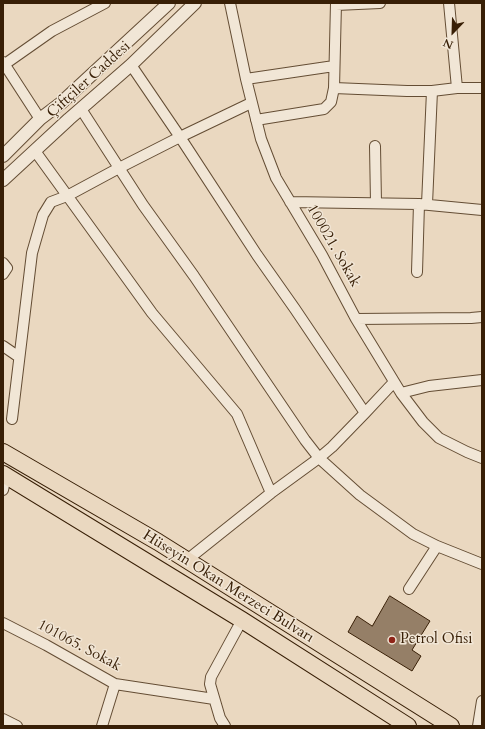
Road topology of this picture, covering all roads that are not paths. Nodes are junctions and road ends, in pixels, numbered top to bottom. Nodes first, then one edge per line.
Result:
1 (105, 3) edge
2 (169, 3) edge
3 (195, 3) edge
4 (230, 3) edge
5 (380, 3) edge
6 (449, 3) edge
7 (336, 4) edge
8 (4, 63) edge
9 (131, 65) junction
10 (334, 66) junction
11 (246, 79) junction
12 (334, 88) junction
13 (457, 88) junction
14 (482, 88) edge
15 (432, 91) junction
16 (251, 103) junction
17 (81, 108) junction
18 (40, 119) junction
19 (256, 120) junction
20 (180, 136) junction
21 (375, 146) dead end
22 (35, 152) junction
23 (3, 156) edge
24 (119, 168) junction
25 (3, 180) edge
26 (67, 196) junction
27 (290, 202) junction
28 (376, 203) junction
29 (423, 204) junction
30 (482, 210) edge
31 (3, 263) edge
32 (417, 272) dead end
33 (3, 274) edge
34 (482, 317) edge
35 (356, 319) junction
36 (3, 346) edge
37 (19, 357) junction
38 (482, 380) edge
39 (394, 382) junction
40 (400, 393) junction
41 (365, 414) junction
42 (12, 419) dead end
43 (3, 452) edge
44 (319, 458) junction
45 (482, 458) edge
46 (4, 480) edge
47 (271, 493) junction
48 (437, 546) junction
49 (187, 560) junction
50 (482, 564) edge
51 (409, 589) dead end
52 (242, 620) junction
53 (3, 623) edge
54 (115, 684) junction
55 (214, 699) junction
56 (482, 701) edge
57 (3, 719) edge
58 (17, 726) edge
59 (102, 726) edge
60 (225, 726) edge
61 (408, 726) edge
62 (451, 726) edge
63 (478, 726) edge

1 - 8 street
2 - 18 street, Çiftçiler Caddesi
3 - 9 street, Çiftçiler Caddesi
4 - 11 street, 100021. Sokak
5 - 7 street
6 - 13 street
7 - 10 street
8 - 18 street
9 - 17 street, Çiftçiler Caddesi
9 - 20 street
10 - 11 street
10 - 12 street
11 - 16 street, 100021. Sokak
12 - 15 street
12 - 19 street
13 - 14 street
13 - 15 street
15 - 29 street
16 - 19 street, 100021. Sokak
16 - 20 street
17 - 22 street, Çiftçiler Caddesi
17 - 24 street
18 - 23 street, Çiftçiler Caddesi
19 - 27 street, 100021. Sokak
20 - 24 street
20 - 41 street
21 - 28 street
22 - 25 street, Çiftçiler Caddesi
22 - 26 street
24 - 26 street
24 - 44 street
26 - 37 street
26 - 47 street
27 - 28 street
27 - 35 street, 100021. Sokak
28 - 29 street
29 - 30 street
29 - 32 street
31 - 33 street
34 - 35 street
35 - 39 street, 100021. Sokak
36 - 37 street
37 - 42 street
38 - 40 street
39 - 40 street, 100021. Sokak
39 - 41 street
40 - 45 street, 100021. Sokak
41 - 44 street
43 - 49 main road, Hüseyin Okan Merzeci Bulvarı
44 - 47 street
44 - 48 street
46 - 52 main road, Hüseyin Okan Merzeci Bulvarı
47 - 49 street
48 - 50 street
48 - 51 street
49 - 62 main road, Hüseyin Okan Merzeci Bulvarı
52 - 55 street
52 - 61 main road, Hüseyin Okan Merzeci Bulvarı
53 - 54 street, 101065. Sokak
54 - 55 street, 101065. Sokak
54 - 59 street
55 - 60 street
56 - 63 street
57 - 58 street

